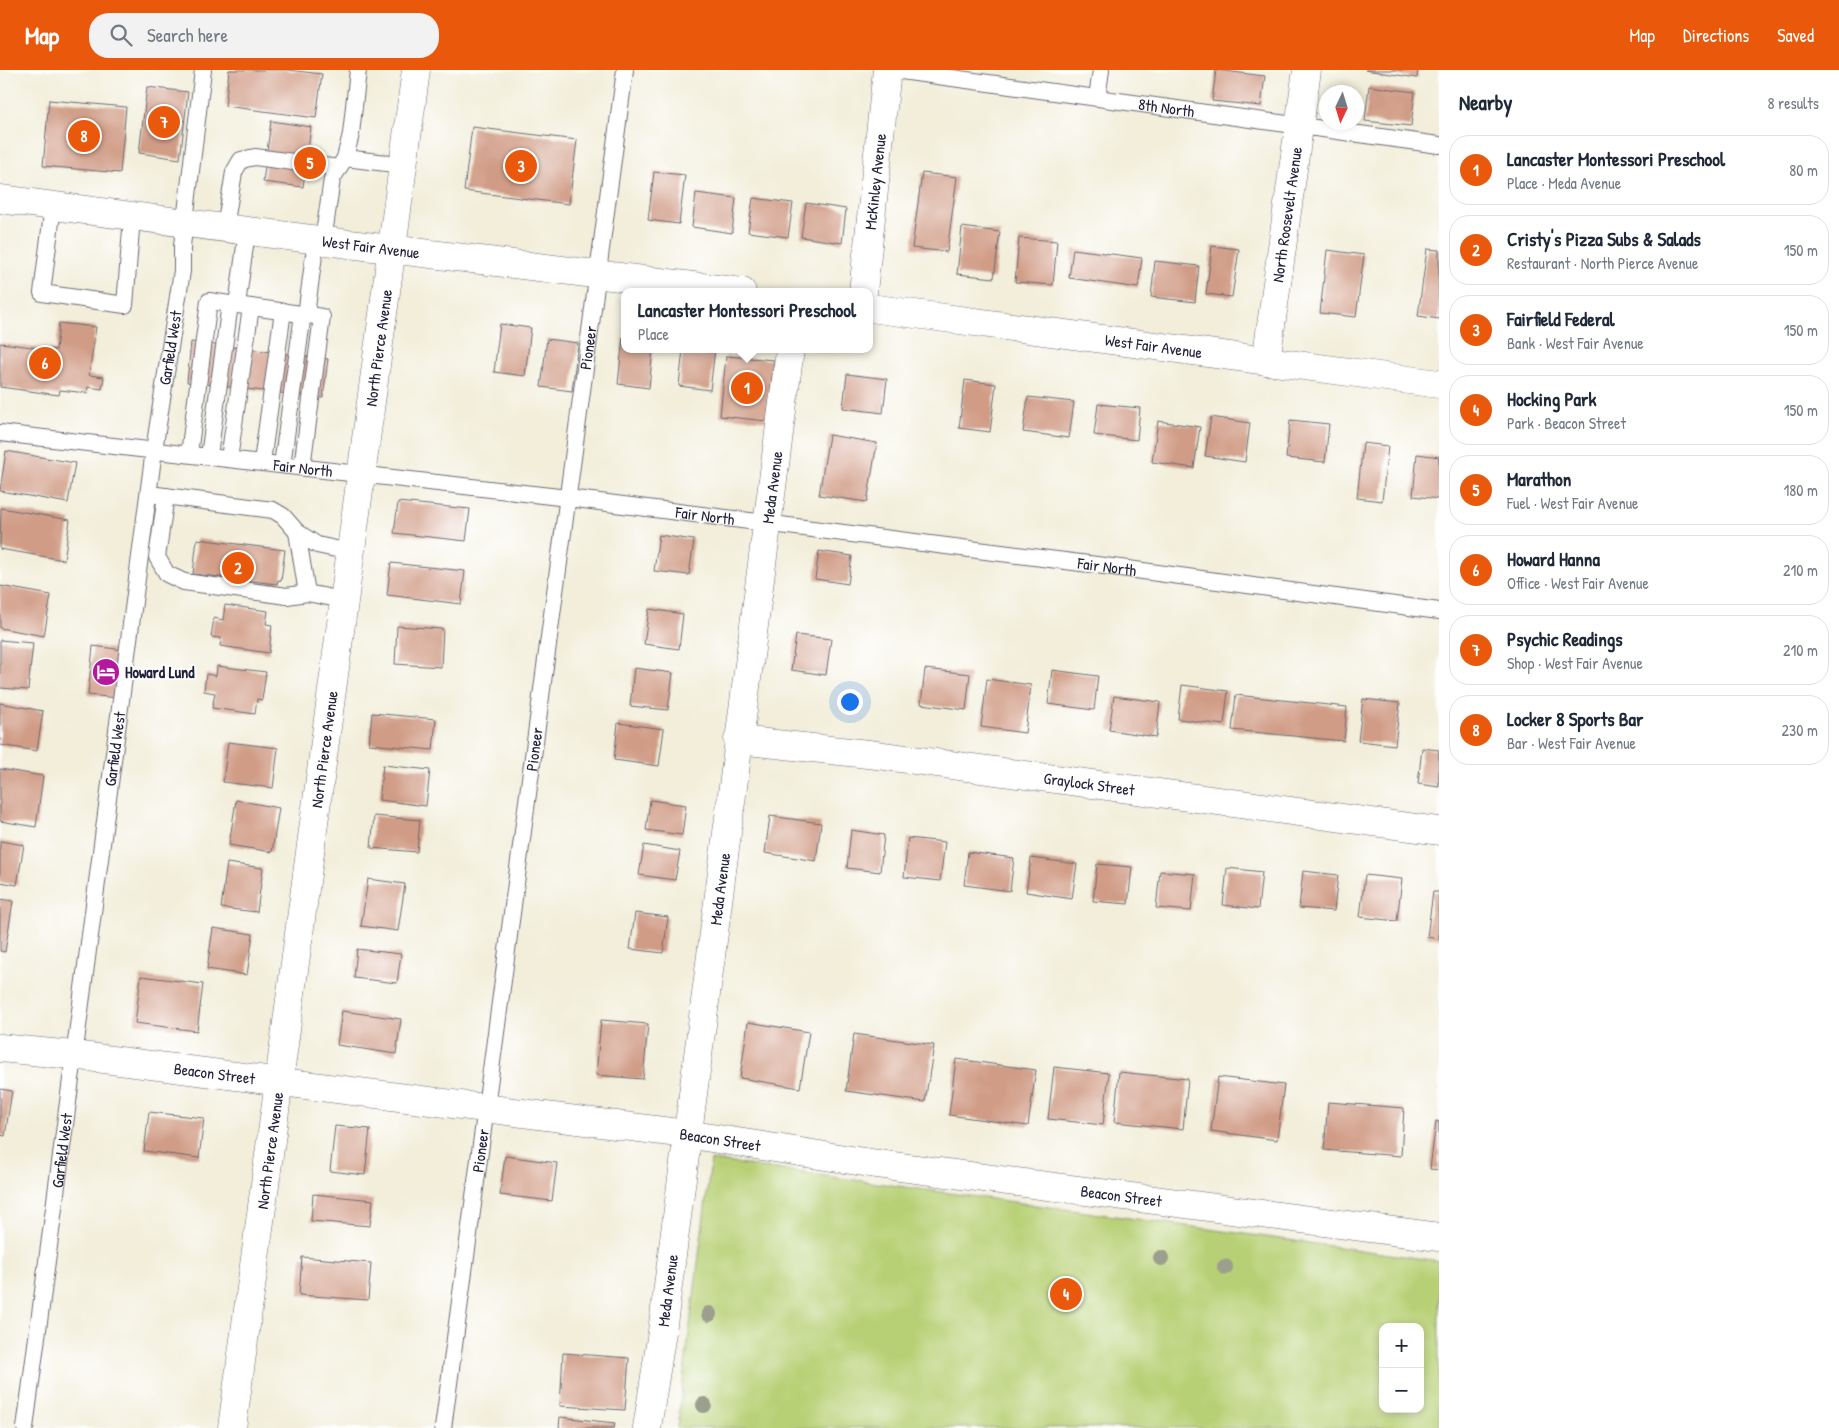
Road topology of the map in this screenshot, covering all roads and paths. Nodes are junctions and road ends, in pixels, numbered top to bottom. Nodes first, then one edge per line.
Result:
1 (203, 70) edge
2 (358, 70) edge
3 (416, 70) edge
4 (625, 70) edge
5 (887, 70) edge
6 (894, 70) edge
7 (1101, 70) edge
8 (1307, 70) edge
9 (1097, 98) junction
10 (1300, 126) junction
11 (1439, 145) edge
12 (342, 163) junction
13 (403, 165) junction
14 (0, 199) edge
15 (54, 206) junction
16 (132, 217) junction
17 (186, 223) junction
18 (236, 230) junction
19 (319, 240) junction
20 (392, 250) junction
21 (598, 274) junction
22 (710, 288) edge
23 (862, 288) edge
24 (239, 305) junction
25 (873, 308) edge
26 (283, 311) junction
27 (304, 314) junction
28 (789, 353) edge
29 (1266, 361) junction
30 (1439, 384) edge
31 (0, 433) edge
32 (154, 450) junction
33 (189, 454) junction
34 (209, 456) junction
35 (229, 459) junction
36 (262, 462) junction
37 (282, 465) junction
38 (302, 467) junction
39 (360, 475) junction
40 (148, 495) junction
41 (166, 496) junction
42 (568, 498) junction
43 (766, 523) junction
44 (297, 532) junction
45 (350, 552) junction
46 (138, 573) junction
47 (167, 574) junction
48 (307, 593) junction
49 (343, 600) junction
50 (1439, 611) edge
51 (738, 740) junction
52 (1439, 831) edge
53 (0, 1048) edge
54 (73, 1055) junction
55 (278, 1082) junction
56 (486, 1109) junction
57 (686, 1134) junction
58 (1439, 1237) edge
59 (25, 1428) edge
60 (232, 1428) edge
61 (443, 1428) edge
62 (648, 1428) edge

1 - 17 lane, Garfield West
2 - 12 lane
3 - 13 street, North Pierce Avenue
4 - 21 lane, Pioneer
5 - 23 street, McKinley Avenue
6 - 9 lane, 8th North
7 - 9 lane
8 - 10 street, North Roosevelt Avenue
9 - 10 lane, 8th North
10 - 11 lane, 8th North
10 - 29 street, North Roosevelt Avenue
12 - 13 lane
12 - 18 lane
12 - 19 lane
13 - 20 street, North Pierce Avenue
14 - 15 street, West Fair Avenue
15 - 16 street, West Fair Avenue
15 - 16 lane
16 - 17 street, West Fair Avenue
17 - 18 street, West Fair Avenue
17 - 32 lane, Garfield West
18 - 19 street, West Fair Avenue
18 - 24 lane
19 - 20 street, West Fair Avenue
19 - 27 lane
20 - 21 street, West Fair Avenue
20 - 39 street, North Pierce Avenue
21 - 22 street, West Fair Avenue
21 - 42 lane, Pioneer
24 - 26 lane
24 - 33 lane
24 - 34 lane
24 - 35 lane
25 - 29 street, West Fair Avenue
26 - 27 lane
26 - 36 lane
27 - 37 lane
27 - 38 lane
28 - 43 street, Meda Avenue
29 - 30 street, West Fair Avenue
31 - 32 lane, Fair North
32 - 33 lane, Fair North
32 - 40 lane, Garfield West
33 - 34 lane, Fair North
34 - 35 lane, Fair North
35 - 36 lane, Fair North
36 - 37 lane, Fair North
37 - 38 lane, Fair North
38 - 39 lane, Fair North
39 - 42 lane, Fair North
39 - 45 street, North Pierce Avenue
40 - 41 lane
40 - 46 lane, Garfield West
41 - 44 lane
41 - 47 lane
42 - 43 lane, Fair North
42 - 56 lane, Pioneer
43 - 50 lane, Fair North
43 - 51 street, Meda Avenue
44 - 45 lane
44 - 48 lane
45 - 49 street, North Pierce Avenue
46 - 47 lane
46 - 54 lane, Garfield West
47 - 48 lane
48 - 49 lane
49 - 55 street, North Pierce Avenue
51 - 52 street, Graylock Street
51 - 57 street, Meda Avenue
53 - 54 street, Beacon Street
54 - 55 street, Beacon Street
54 - 59 lane, Garfield West
55 - 56 street, Beacon Street
55 - 60 street, North Pierce Avenue
56 - 57 street, Beacon Street
56 - 61 lane, Pioneer
57 - 58 street, Beacon Street
57 - 62 street, Meda Avenue

